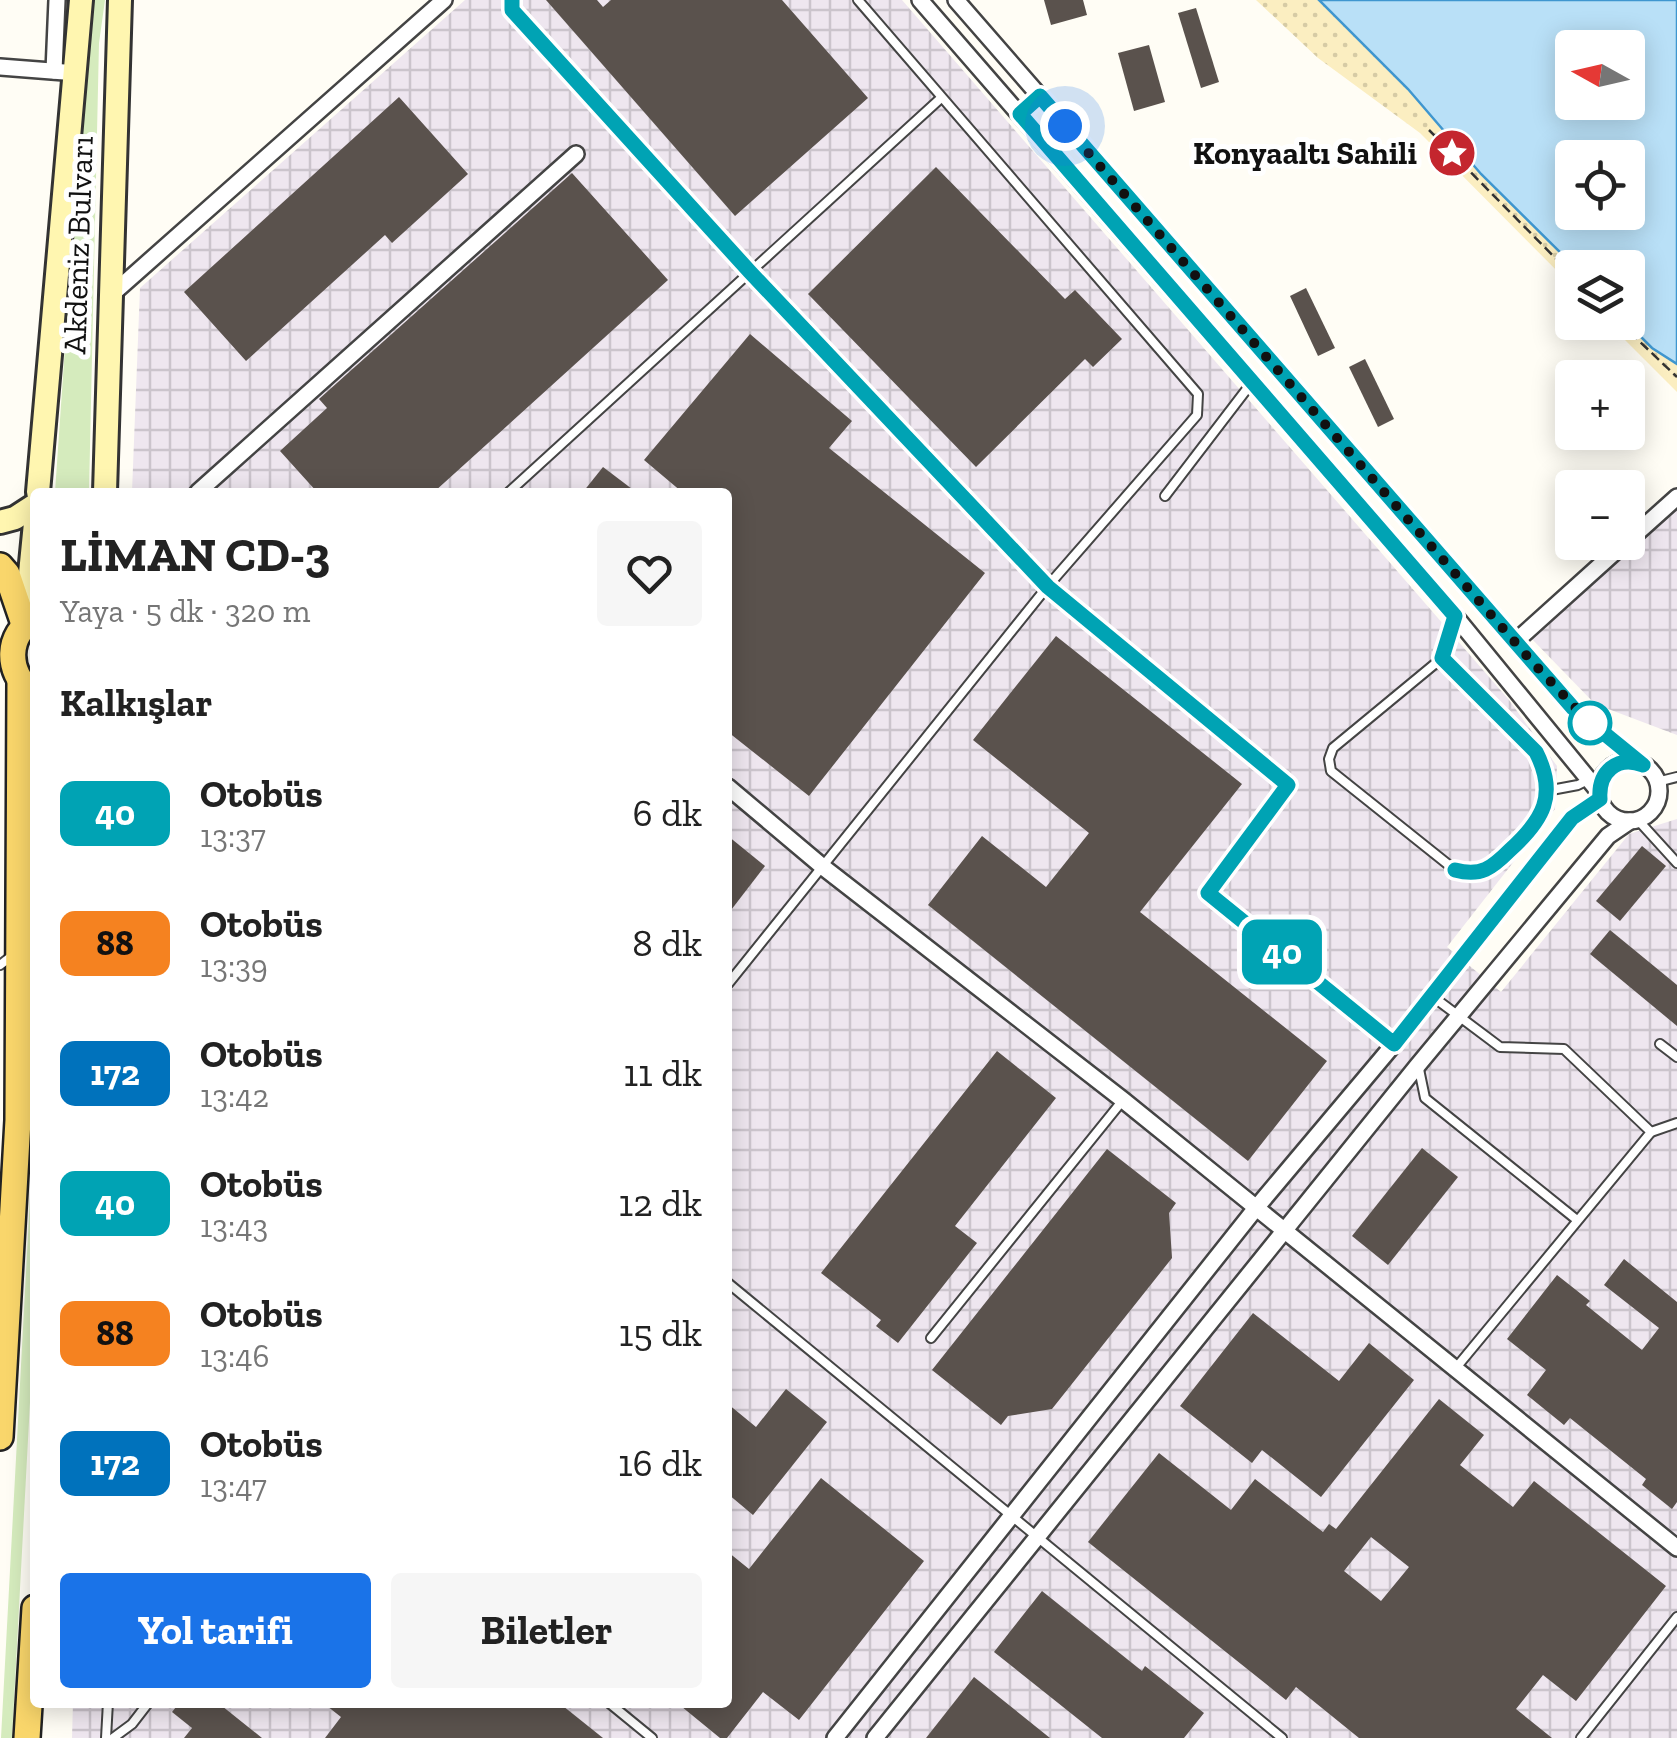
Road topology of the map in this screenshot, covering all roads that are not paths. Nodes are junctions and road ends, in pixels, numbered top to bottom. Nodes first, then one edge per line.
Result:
1 (57, 0) edge
2 (81, 0) edge
3 (120, 0) edge
4 (444, 0) edge
5 (512, 0) edge
6 (858, 0) edge
7 (920, 0) edge
8 (956, 0) edge
9 (0, 67) edge
10 (66, 72) junction
11 (1021, 74) junction
12 (1001, 93) junction
13 (1040, 96) junction
14 (941, 98) junction
15 (1020, 114) junction
16 (576, 154) dead end
17 (750, 272) junction
18 (109, 298) junction
19 (1252, 381) junction
20 (38, 488) edge
21 (104, 488) edge
22 (202, 488) edge
23 (513, 488) edge
24 (1165, 496) dead end
25 (1677, 497) edge
26 (30, 508) edge
27 (0, 522) edge
28 (1645, 526) edge
29 (1607, 560) edge
30 (0, 566) edge
31 (1048, 587) junction
32 (1455, 616) junction
33 (30, 621) edge
34 (1515, 642) junction
35 (1442, 658) junction
36 (17, 675) edge
37 (1643, 765) junction
38 (1677, 778) edge
39 (1657, 782) junction
40 (732, 790) edge
41 (1596, 790) junction
42 (1546, 791) junction
43 (1633, 820) junction
44 (1677, 863) edge
45 (823, 867) junction
46 (10, 957) edge
47 (732, 979) edge
48 (1432, 996) junction
49 (1460, 1016) junction
50 (1394, 1044) junction
51 (1660, 1044) dead end
52 (1677, 1057) edge
53 (1418, 1065) junction
54 (1123, 1100) junction
55 (1677, 1124) edge
56 (1651, 1132) junction
57 (1256, 1208) junction
58 (6, 1218) edge
59 (1577, 1220) junction
60 (1284, 1232) junction
61 (4, 1284) edge
62 (732, 1286) edge
63 (931, 1338) dead end
64 (1455, 1369) junction
65 (0, 1437) edge
66 (1011, 1518) junction
67 (1036, 1540) junction
68 (1677, 1548) edge
69 (1677, 1616) edge
70 (30, 1689) edge
71 (33, 1708) edge
72 (108, 1708) edge
73 (144, 1708) edge
74 (615, 1708) edge
75 (27, 1738) edge
76 (38, 1738) edge
77 (110, 1738) edge
78 (652, 1738) edge
79 (836, 1738) edge
80 (875, 1738) edge
81 (1282, 1738) edge
82 (1581, 1738) edge

1 - 10 street
2 - 10 main road, Akdeniz Bulvarı
3 - 18 main road, Akdeniz Bulvarı
4 - 18 street
5 - 17 lane
6 - 14 lane
7 - 12 street
8 - 11 street
9 - 10 street
10 - 20 main road, Akdeniz Bulvarı
11 - 12 street
11 - 13 street
12 - 15 street
13 - 15 street
13 - 34 street
14 - 17 lane
14 - 31 lane
15 - 19 street
16 - 22 street
17 - 23 lane
17 - 31 lane
18 - 21 main road, Akdeniz Bulvarı
19 - 24 lane
19 - 32 street
25 - 28 street
26 - 27 main road
29 - 34 street
30 - 33 main road
31 - 45 lane
31 - 50 lane
32 - 35 lane
32 - 41 street
33 - 36 main road
34 - 37 street
35 - 42 lane
35 - 42 lane
36 - 46 main road
37 - 39 street
37 - 41 street
38 - 39 lane
39 - 43 street
40 - 45 street
41 - 42 lane
41 - 43 street
41 - 48 street
43 - 44 lane
43 - 49 street
45 - 47 lane
45 - 54 street
46 - 58 main road
48 - 49 lane
48 - 50 street
49 - 53 street
49 - 56 lane
50 - 53 street
50 - 57 street
51 - 52 lane
53 - 59 lane
53 - 60 street
54 - 57 street
54 - 63 lane
55 - 56 lane
56 - 59 lane
57 - 60 street
57 - 66 street
58 - 61 main road
59 - 64 lane
60 - 64 street
60 - 67 street
61 - 65 main road
62 - 66 lane
64 - 68 street
66 - 67 lane
66 - 79 street
67 - 80 street
67 - 81 lane
69 - 82 lane
70 - 75 main road
71 - 76 lane
72 - 77 lane
73 - 77 lane
74 - 78 lane

